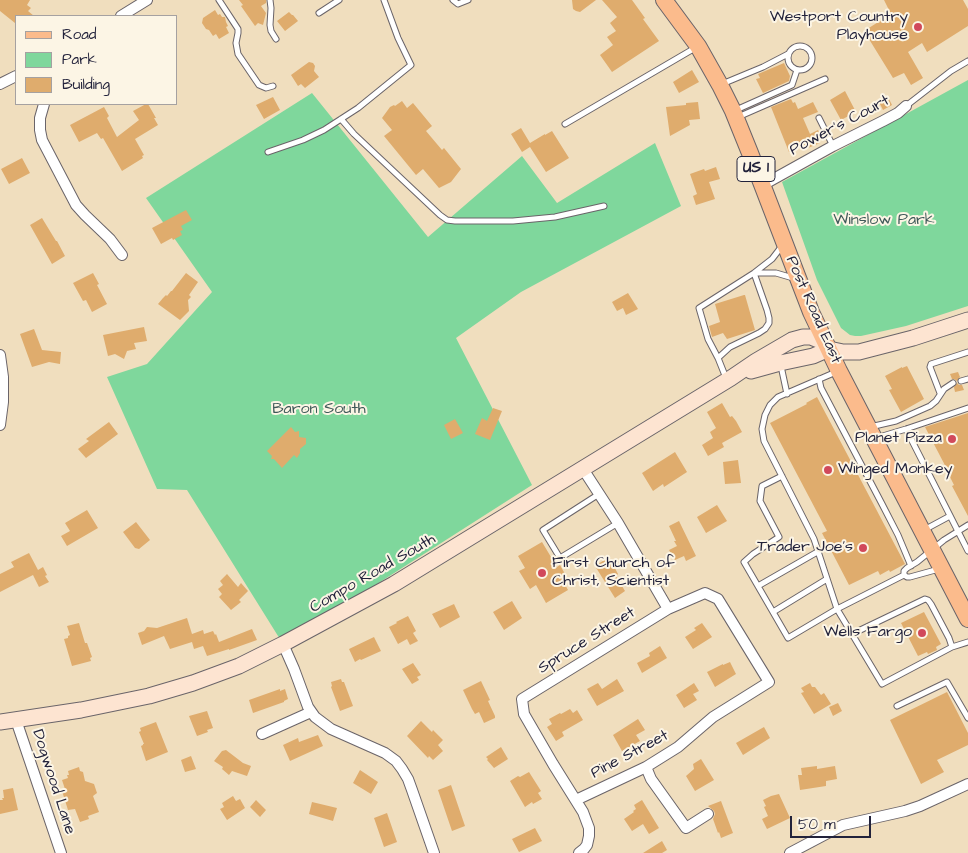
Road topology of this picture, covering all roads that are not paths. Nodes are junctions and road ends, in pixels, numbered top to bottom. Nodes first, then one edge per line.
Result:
1 (147, 0) edge
2 (219, 0) edge
3 (270, 0) edge
4 (339, 0) edge
5 (384, 0) edge
6 (453, 0) edge
7 (468, 0) edge
8 (664, 0) edge
9 (319, 13) dead end
10 (123, 15) edge
11 (276, 39) dead end
12 (698, 46) junction
13 (788, 54) junction
14 (968, 61) edge
15 (797, 70) junction
16 (15, 76) edge
17 (825, 79) dead end
18 (0, 84) edge
19 (720, 85) junction
20 (273, 86) dead end
21 (44, 105) edge
22 (906, 106) joint
23 (734, 115) junction
24 (819, 118) dead end
25 (341, 119) junction
26 (565, 124) dead end
27 (833, 146) junction
28 (268, 152) dead end
29 (762, 186) junction
30 (604, 206) dead end
31 (784, 244) junction
32 (122, 255) dead end
33 (754, 273) junction
34 (797, 279) junction
35 (968, 320) edge
36 (829, 349) junction
37 (968, 352) edge
38 (0, 355) edge
39 (718, 358) junction
40 (780, 363) junction
41 (839, 370) junction
42 (819, 379) junction
43 (968, 379) edge
44 (729, 380) junction
45 (961, 381) dead end
46 (953, 383) dead end
47 (940, 393) junction
48 (787, 394) junction
49 (968, 408) edge
50 (0, 425) edge
51 (906, 429) junction
52 (872, 433) junction
53 (583, 469) junction
54 (782, 476) junction
55 (599, 494) junction
56 (950, 516) junction
57 (618, 523) junction
58 (968, 525) edge
59 (922, 531) junction
60 (958, 532) junction
61 (933, 550) junction
62 (818, 551) junction
63 (968, 551) edge
64 (911, 566) junction
65 (942, 568) junction
66 (904, 575) junction
67 (826, 580) junction
68 (758, 586) junction
69 (668, 609) junction
70 (837, 609) junction
71 (773, 612) junction
72 (968, 619) edge
73 (852, 634) junction
74 (968, 642) edge
75 (283, 644) junction
76 (952, 647) junction
77 (769, 682) joint
78 (897, 706) dead end
79 (311, 712) junction
80 (968, 718) edge
81 (16, 720) junction
82 (0, 722) edge
83 (262, 734) dead end
84 (646, 767) junction
85 (968, 784) edge
86 (576, 800) junction
87 (708, 814) dead end
88 (61, 853) edge
89 (434, 853) edge
90 (579, 853) edge
91 (790, 853) edge

1 - 10 street
2 - 20 lane
3 - 11 lane
4 - 9 lane
5 - 25 lane
6 - 7 lane
8 - 12 main road, Post Road East / US 1
12 - 19 main road, Post Road East / US 1
12 - 26 lane
13 - 15 lane
13 - 15 lane
13 - 19 lane
14 - 22 lane
15 - 23 lane
16 - 18 street
17 - 23 lane
19 - 23 main road, Post Road East / US 1
21 - 32 street
22 - 27 street, Power's Court
23 - 29 main road, Post Road East / US 1
24 - 27 lane
25 - 28 lane
25 - 30 lane
27 - 29 street, Power's Court
29 - 31 main road, Post Road East / US 1
31 - 33 lane
31 - 34 main road, Post Road East / US 1
33 - 34 lane
33 - 39 lane
33 - 39 lane
34 - 36 main road, Post Road East / US 1
35 - 36 main road
36 - 40 main road, Compo Road South
36 - 41 main road, Post Road East / US 1
36 - 44 main road, Compo Road South
37 - 47 lane
38 - 50 street
39 - 44 lane
40 - 44 main road, Compo Road South
40 - 48 lane
41 - 42 lane
41 - 52 main road, Post Road East / US 1
42 - 48 lane
42 - 64 lane
43 - 45 lane
44 - 53 main road, Compo Road South
46 - 47 lane
47 - 52 lane
48 - 54 lane
49 - 51 lane
51 - 52 lane
51 - 56 lane
52 - 59 main road, Post Road East / US 1
53 - 55 street
53 - 75 main road, Compo Road South
54 - 62 lane
54 - 68 lane
55 - 57 street
55 - 57 lane
56 - 59 lane
56 - 60 lane
57 - 69 street
58 - 60 lane
59 - 61 main road, Post Road East / US 1
60 - 61 lane
60 - 63 lane
61 - 64 lane
61 - 65 main road, Post Road East / US 1
62 - 67 lane
62 - 68 lane
64 - 66 lane
65 - 66 lane
65 - 72 main road, Post Road East / US 1
66 - 70 lane
67 - 70 lane
67 - 71 lane
68 - 71 lane
69 - 77 street, Spruce Street
69 - 86 street, Spruce Street
70 - 71 lane
70 - 73 lane
73 - 76 lane
73 - 76 lane
74 - 76 lane
75 - 79 street
75 - 81 main road, Compo Road South
77 - 84 street, Pine Street
78 - 80 lane
79 - 83 street
79 - 89 street
81 - 82 main road, Compo Road South
81 - 88 street, Dogwood Lane
84 - 86 street, Pine Street
84 - 87 street
85 - 91 street
86 - 90 street

